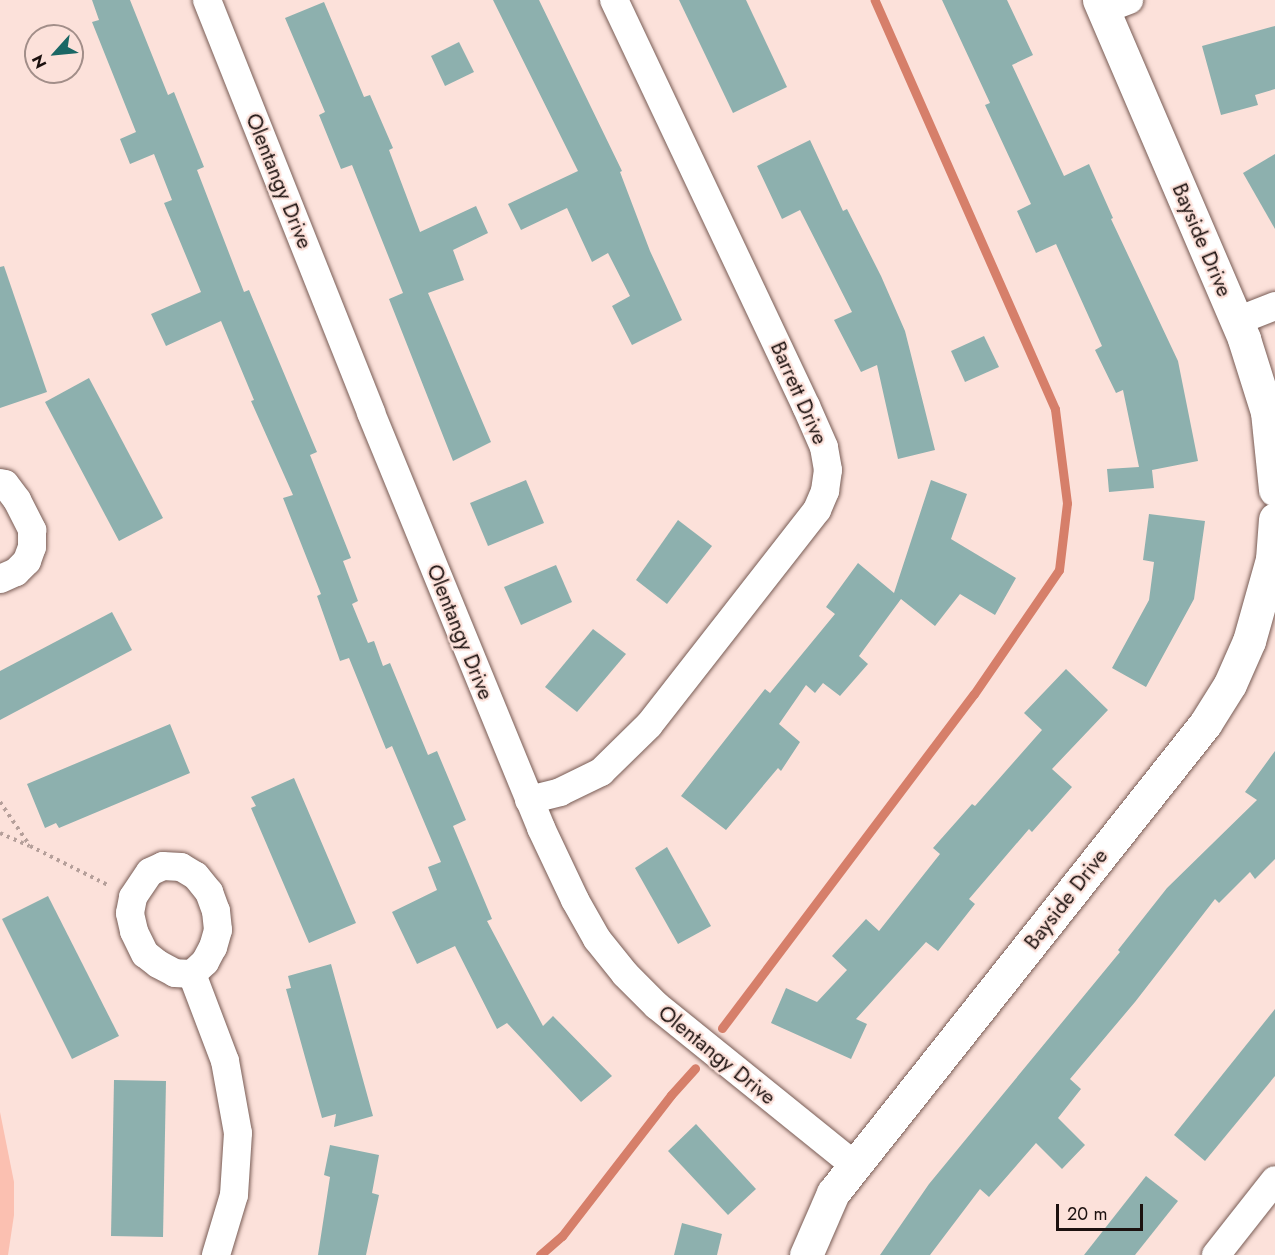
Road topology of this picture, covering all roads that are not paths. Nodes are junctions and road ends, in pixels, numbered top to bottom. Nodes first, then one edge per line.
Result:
1 (207, 0) edge
2 (614, 0) edge
3 (1110, 3) edge
4 (1275, 306) edge
5 (1237, 321) junction
6 (0, 483) edge
7 (1275, 490) edge
8 (1275, 519) edge
9 (0, 579) edge
10 (529, 800) junction
11 (192, 974) junction
12 (855, 1166) junction
13 (1275, 1180) edge
14 (216, 1255) edge
15 (806, 1255) edge
16 (1216, 1255) edge

1 - 10 street, Olentangy Drive
2 - 10 street, Barrett Drive
3 - 5 street, Bayside Drive
4 - 5 street
5 - 7 street, Bayside Drive
6 - 9 street
8 - 12 street, Bayside Drive
10 - 12 street, Olentangy Drive
11 - 11 street
11 - 14 street
12 - 15 street, Bayside Drive
13 - 16 street

